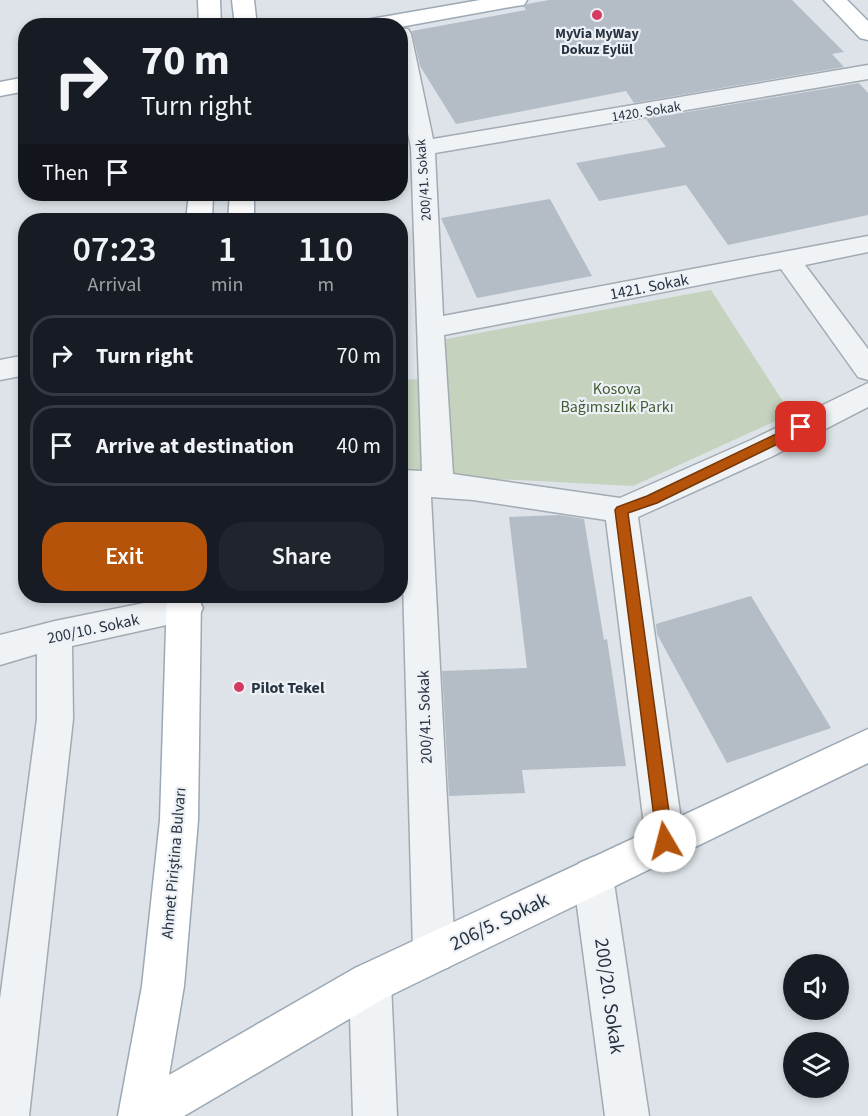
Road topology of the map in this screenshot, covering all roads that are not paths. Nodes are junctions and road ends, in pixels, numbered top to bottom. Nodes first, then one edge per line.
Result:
1 (209, 0) edge
2 (243, 0) edge
3 (516, 0) edge
4 (835, 0) edge
5 (210, 18) edge
6 (245, 18) edge
7 (408, 25) edge
8 (868, 33) edge
9 (408, 72) edge
10 (868, 72) edge
11 (18, 86) edge
12 (0, 89) edge
13 (423, 148) junction
14 (868, 244) edge
15 (789, 260) junction
16 (429, 328) junction
17 (18, 367) edge
18 (0, 370) edge
19 (868, 370) edge
20 (868, 394) edge
21 (418, 482) edge
22 (621, 510) junction
23 (176, 603) edge
24 (187, 603) edge
25 (55, 635) junction
26 (0, 650) edge
27 (868, 745) edge
28 (665, 841) junction
29 (593, 876) junction
30 (434, 952) junction
31 (370, 983) junction
32 (7, 1116) edge
33 (141, 1116) edge
34 (375, 1116) edge
35 (627, 1116) edge

1 - 5 main road
2 - 6 main road
3 - 7 main road
4 - 8 main road
9 - 13 street, 200/41. Sokak
10 - 13 street, 1420. Sokak
11 - 12 main road
13 - 16 street, 200/41. Sokak
14 - 15 street, 1421. Sokak
15 - 16 street, 1421. Sokak
15 - 19 street
16 - 21 street, 200/41. Sokak
17 - 18 street
20 - 22 street
21 - 22 street
21 - 30 street, 200/41. Sokak
22 - 28 street
23 - 25 street, 200/10. Sokak
24 - 33 main road, Ahmet Piriştina Bulvarı
25 - 26 street, 200/10. Sokak
25 - 32 street
27 - 28 main road, 206/5. Sokak
28 - 29 main road, 206/5. Sokak
29 - 30 main road, 206/5. Sokak
29 - 35 street, 200/20. Sokak
30 - 31 main road, 206/5. Sokak
31 - 33 main road, 206/5. Sokak
31 - 34 street

